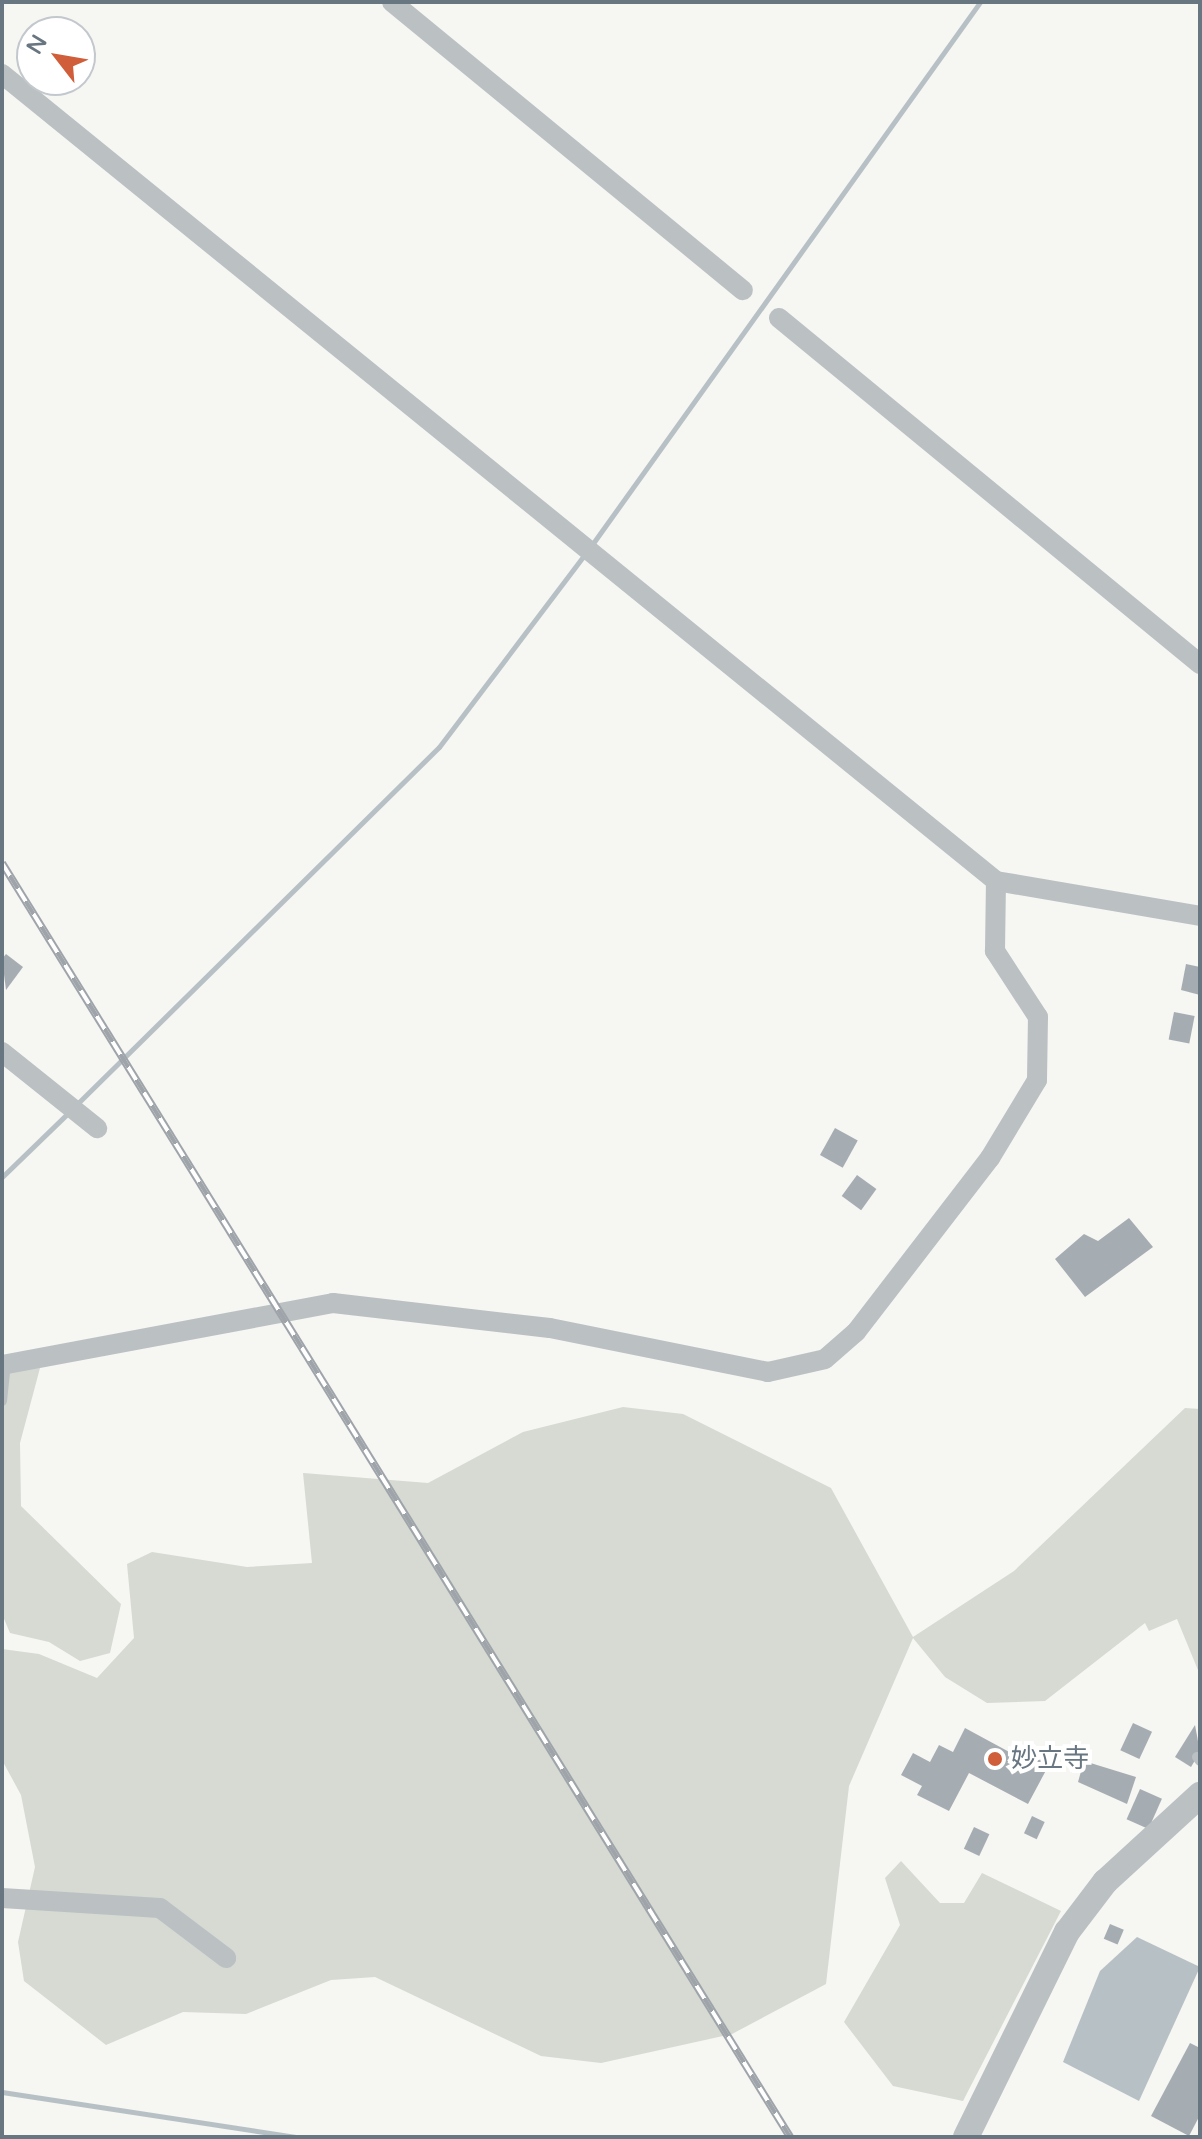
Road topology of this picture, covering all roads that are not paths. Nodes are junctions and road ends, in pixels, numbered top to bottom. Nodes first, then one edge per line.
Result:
1 (392, 2) edge
2 (2, 74) edge
3 (743, 290) dead end
4 (779, 318) dead end
5 (1200, 664) edge
6 (996, 881) junction
7 (1200, 916) edge
8 (2, 1052) edge
9 (97, 1128) dead end
10 (4, 1364) edge
11 (2, 1401) edge
12 (1200, 1795) edge
13 (2, 1898) edge
14 (226, 1958) dead end
15 (966, 2137) edge

1 - 3 street
2 - 6 street
4 - 5 street
6 - 7 street
6 - 10 street
8 - 9 street
10 - 11 lane
12 - 15 street
13 - 14 street

